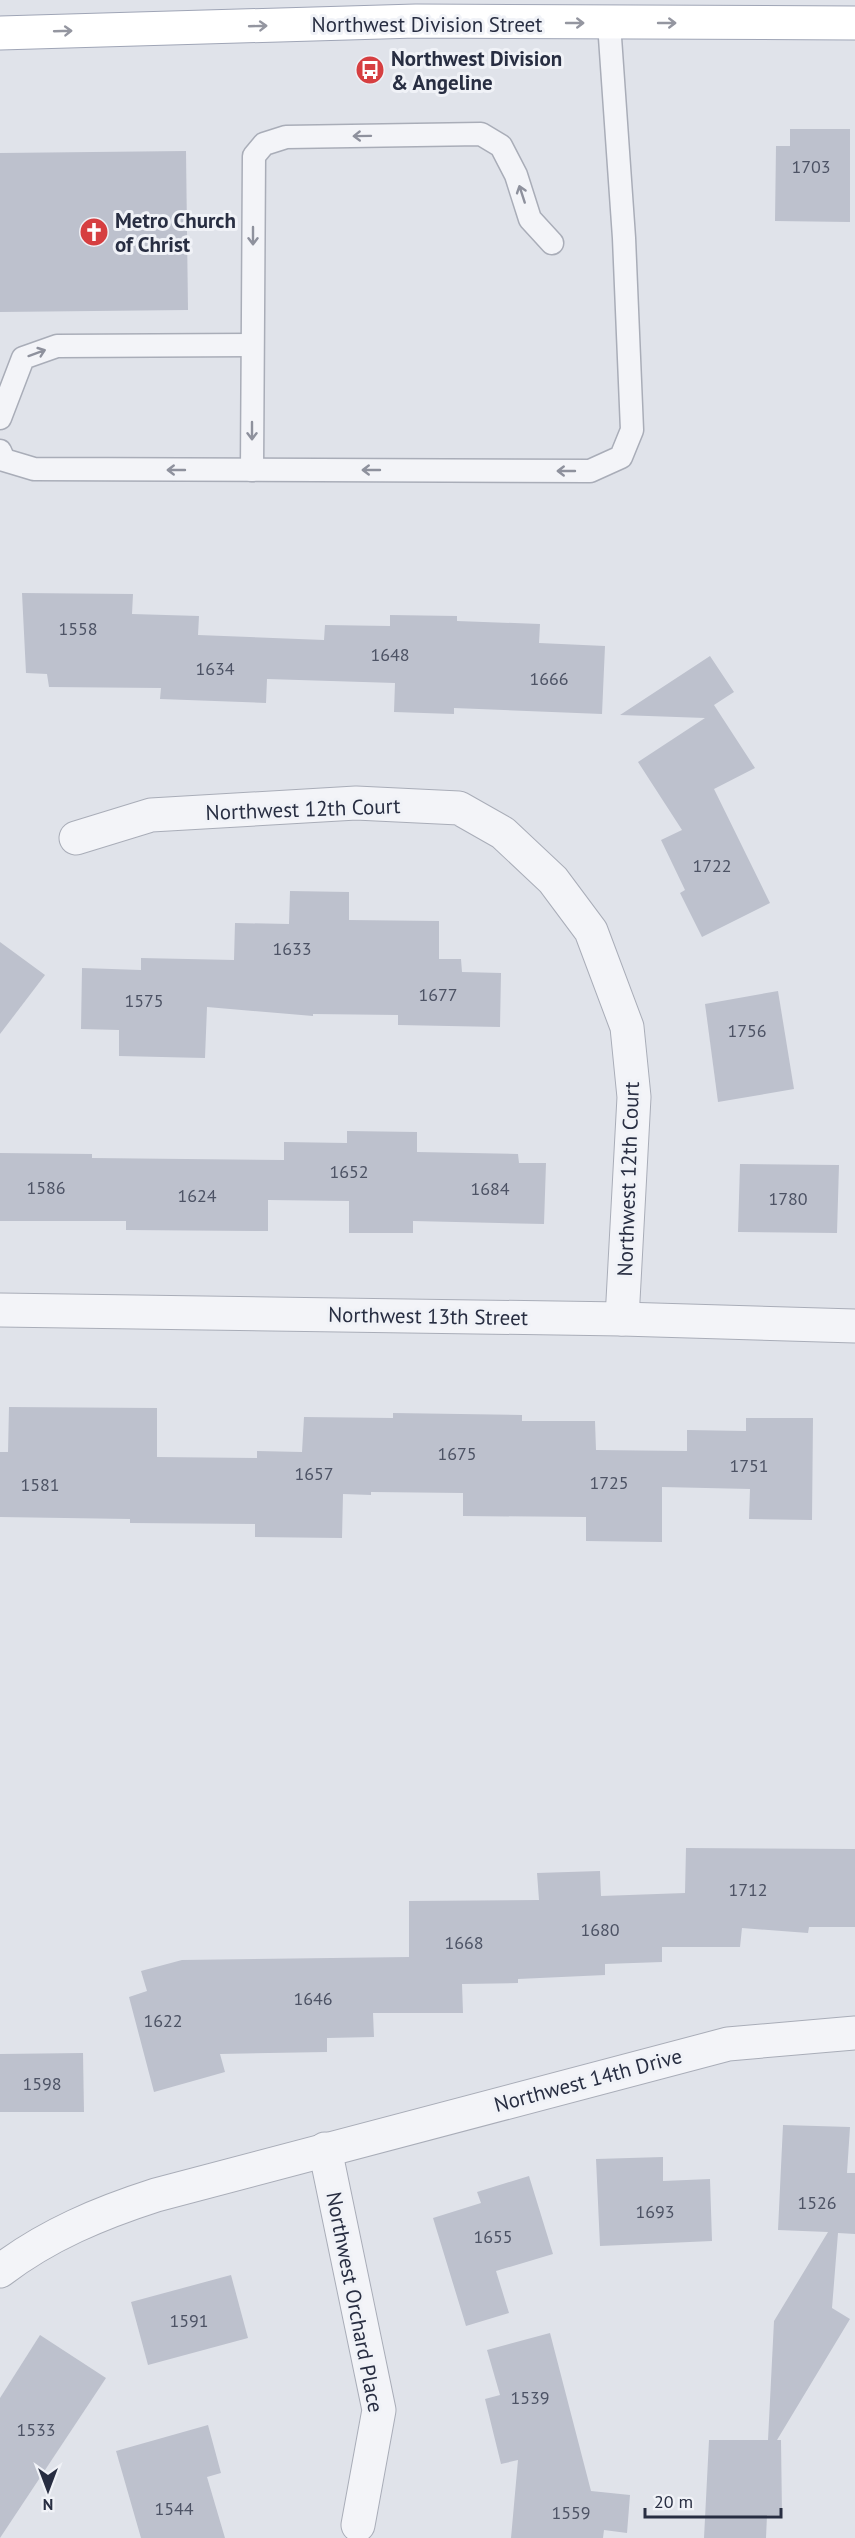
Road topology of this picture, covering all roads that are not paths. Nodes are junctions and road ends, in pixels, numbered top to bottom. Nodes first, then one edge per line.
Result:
1 (475, 11) edge
2 (609, 23) junction
3 (855, 23) edge
4 (0, 33) edge
5 (552, 243) dead end
6 (252, 345) junction
7 (0, 418) edge
8 (1, 457) edge
9 (252, 470) junction
10 (76, 838) dead end
11 (0, 1310) edge
12 (622, 1319) junction
13 (855, 1326) edge
14 (855, 2033) edge
15 (325, 2149) junction
16 (0, 2271) edge
17 (358, 2525) dead end

1 -> 2 main road, Northwest Division Street
4 -> 1 main road, Northwest Division Street
2 -> 3 main road, Northwest Division Street
2 -> 9 lane
5 -> 6 lane
7 -> 6 lane
6 -> 9 lane
9 -> 8 lane
10 - 12 street, Northwest 12th Court
11 - 12 street, Northwest 13th Street
12 - 13 street, Northwest 13th Street
14 - 15 street, Northwest 14th Drive
15 - 16 street, Northwest 14th Drive
15 - 17 street, Northwest Orchard Place

